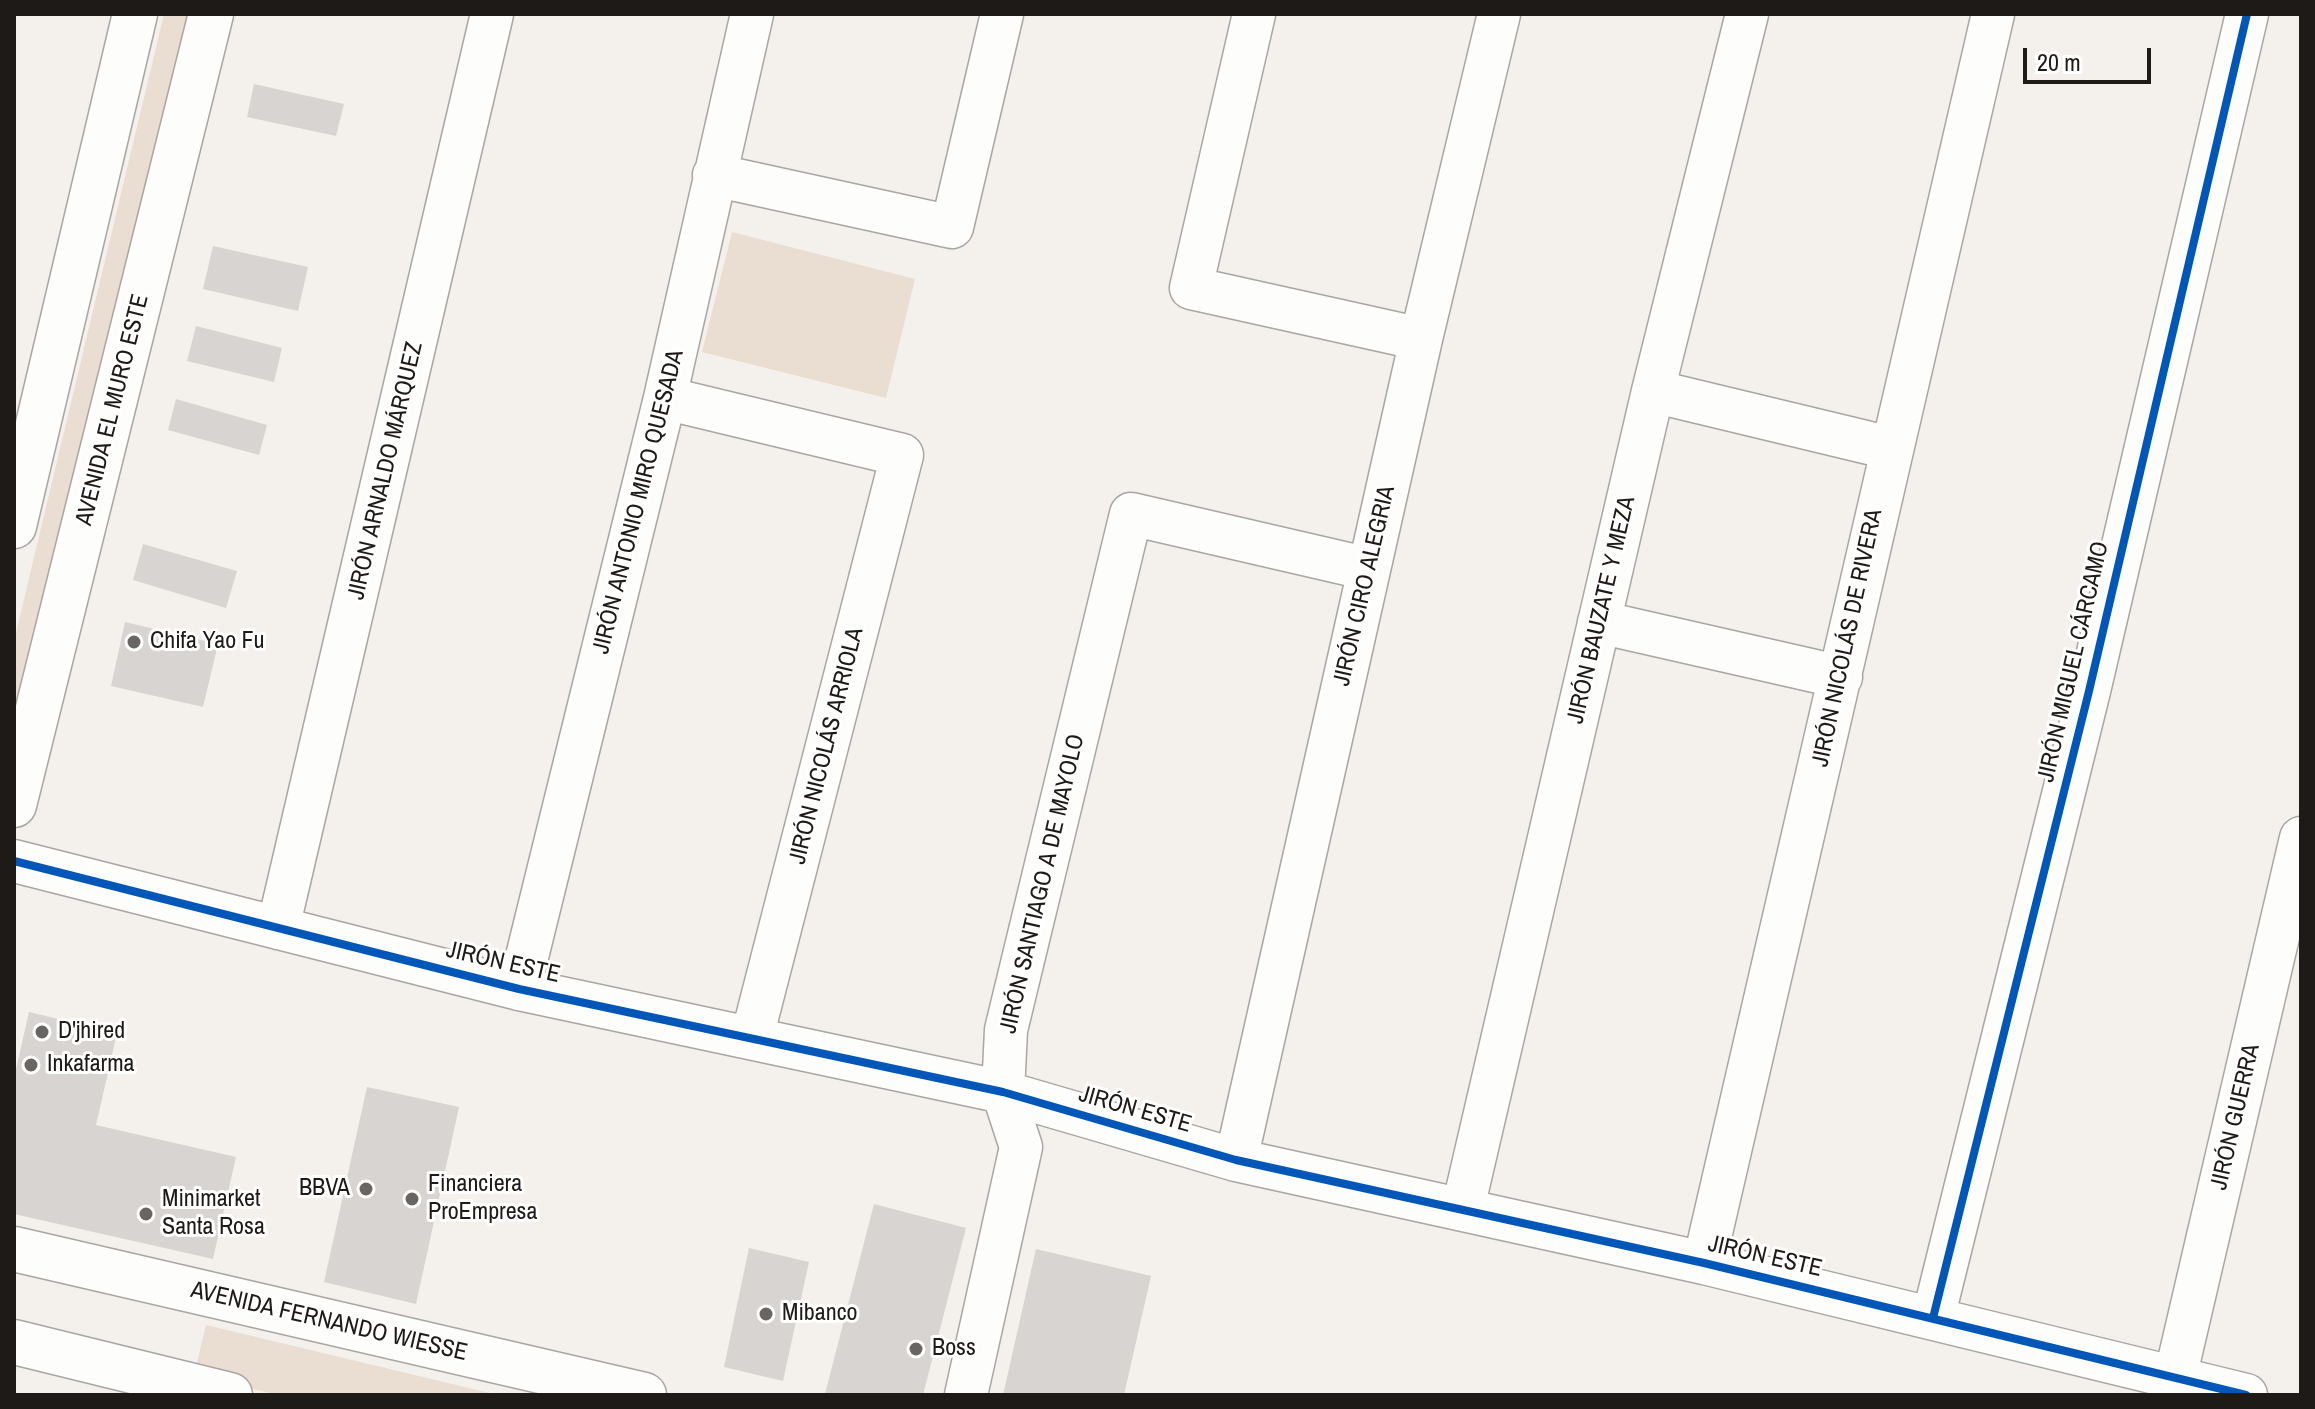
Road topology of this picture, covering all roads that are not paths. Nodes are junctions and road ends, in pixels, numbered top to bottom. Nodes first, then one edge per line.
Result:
1 (135, 14) edge
2 (211, 14) edge
3 (492, 14) edge
4 (752, 14) edge
5 (1002, 14) edge
6 (1254, 14) edge
7 (1499, 14) edge
8 (1747, 14) edge
9 (1993, 14) edge
10 (2247, 14) edge
11 (714, 175) junction
12 (1421, 339) junction
13 (1653, 391) junction
14 (665, 398) junction
15 (1890, 448) junction
16 (14, 526) edge
17 (1369, 569) junction
18 (1599, 622) junction
19 (1841, 677) junction
20 (14, 805) edge
21 (2301, 838) edge
22 (14, 861) edge
23 (278, 928) junction
24 (519, 989) junction
25 (752, 1037) junction
26 (1003, 1092) junction
27 (1236, 1160) junction
28 (1463, 1208) junction
29 (14, 1249) edge
30 (1704, 1263) junction
31 (1933, 1318) junction
32 (14, 1342) edge
33 (2174, 1387) edge
34 (230, 1395) edge
35 (644, 1395) edge
36 (966, 1395) edge
37 (2246, 1395) edge

1 - 16 main road
2 - 20 main road, AVENIDA EL MURO ESTE
3 - 23 street, JIRÓN ARNALDO MÁRQUEZ
4 - 11 street, JIRÓN ANTONIO MIRO QUESADA
5 - 11 street
6 - 12 street
7 - 12 street, JIRÓN CIRO ALEGRIA
8 - 13 street, JIRÓN BAUZATE Y MEZA
9 - 15 street, JIRÓN NICOLÁS DE RIVERA
10 - 31 street, JIRÓN MIGUEL CÁRCAMO
11 - 14 street, JIRÓN ANTONIO MIRO QUESADA
12 - 17 street, JIRÓN CIRO ALEGRIA
13 - 15 street
13 - 18 street, JIRÓN BAUZATE Y MEZA
14 - 24 street, JIRÓN ANTONIO MIRO QUESADA
14 - 25 street, JIRÓN NICOLÁS ARRIOLA
15 - 19 street, JIRÓN NICOLÁS DE RIVERA
17 - 26 street, JIRÓN SANTIAGO A DE MAYOLO
17 - 27 street, JIRÓN CIRO ALEGRIA
18 - 19 street
18 - 28 street, JIRÓN BAUZATE Y MEZA
19 - 30 street, JIRÓN NICOLÁS DE RIVERA
21 - 33 street, JIRÓN GUERRA
22 - 23 street, JIRÓN ESTE
23 - 24 street, JIRÓN ESTE
24 - 25 street, JIRÓN ESTE
25 - 26 street, JIRÓN ESTE
26 - 27 street, JIRÓN ESTE
26 - 36 street, JIRÓN SANTIAGO A DE MAYOLO
27 - 28 street, JIRÓN ESTE
28 - 30 street, JIRÓN ESTE
29 - 35 main road, AVENIDA FERNANDO WIESSE
30 - 31 street, JIRÓN ESTE
31 - 33 street, JIRÓN ESTE
32 - 34 main road
33 - 37 street, JIRÓN ESTE

